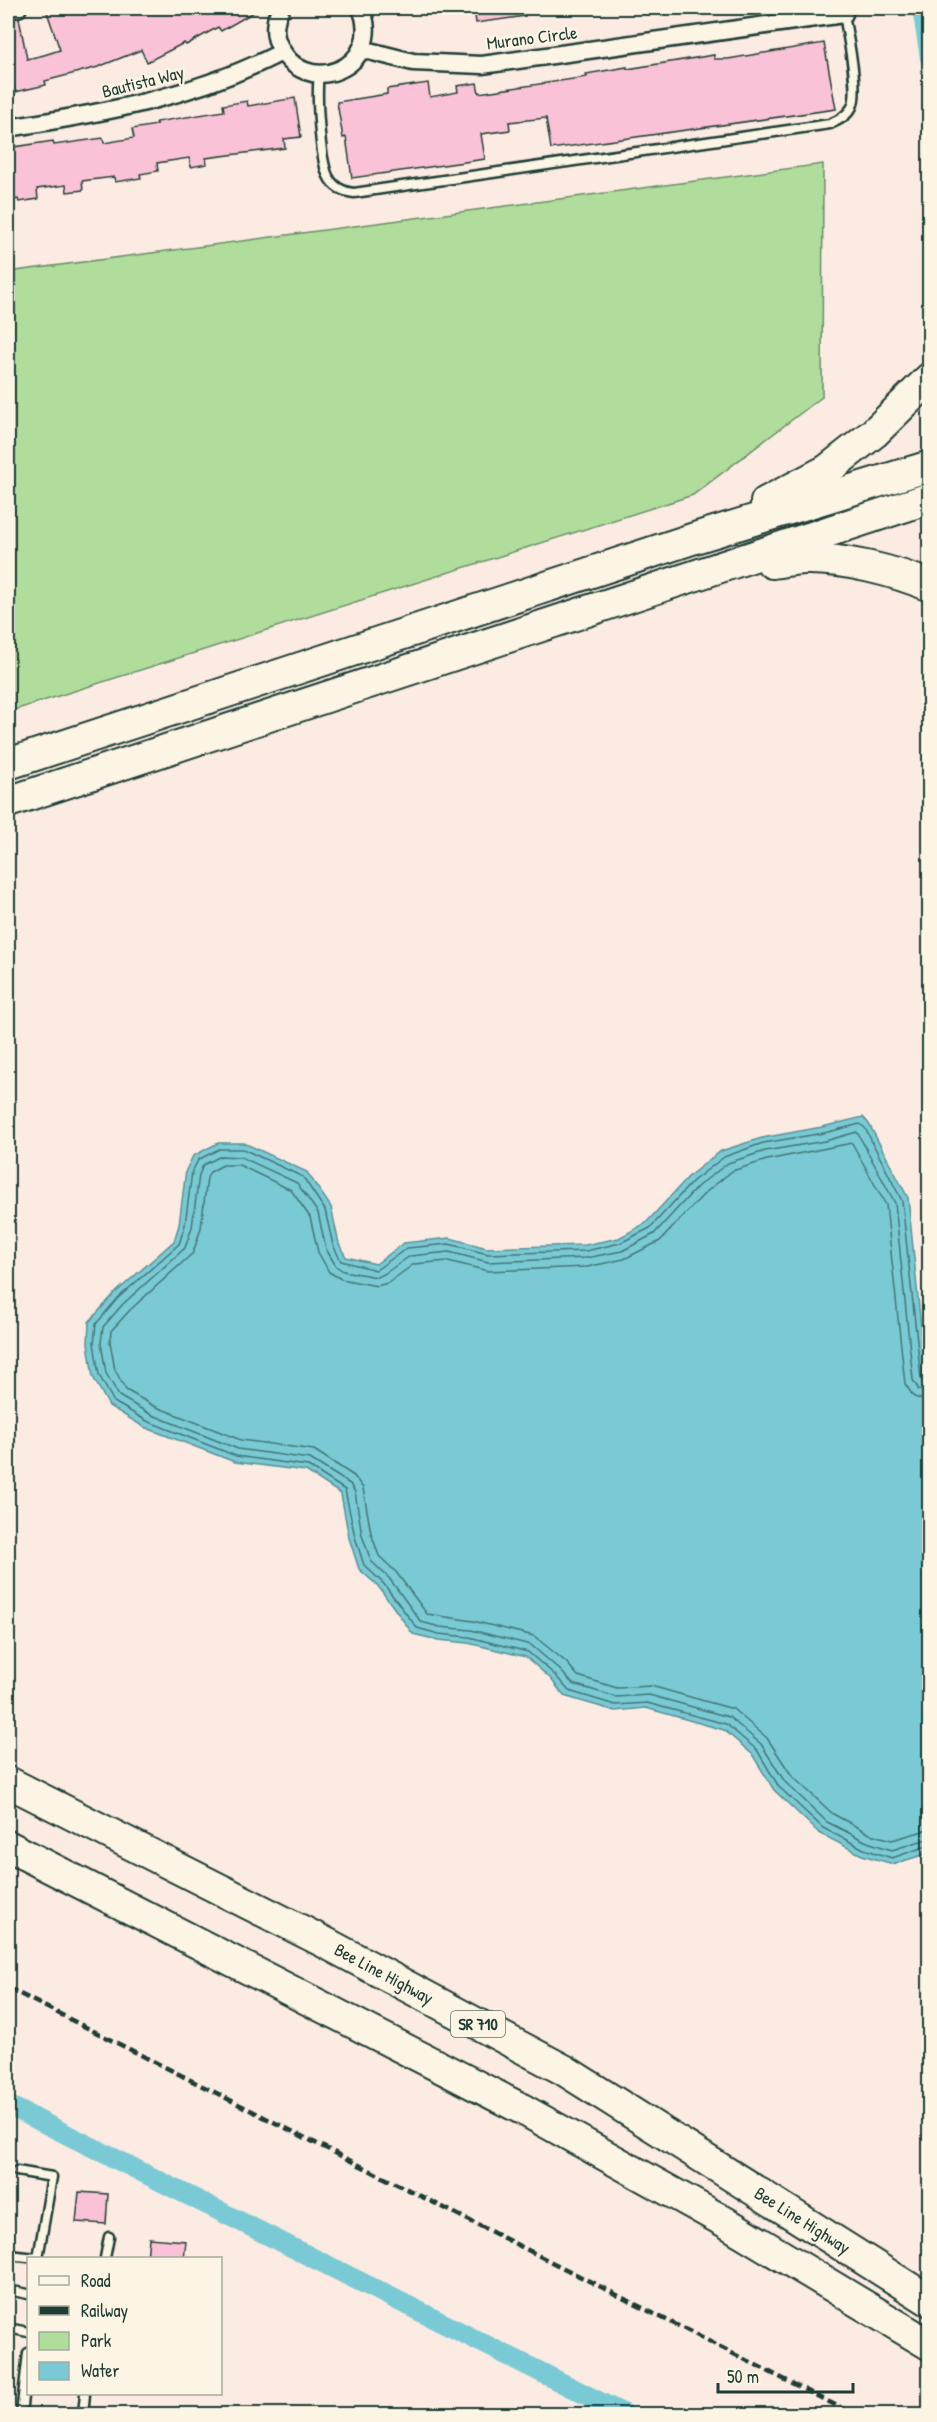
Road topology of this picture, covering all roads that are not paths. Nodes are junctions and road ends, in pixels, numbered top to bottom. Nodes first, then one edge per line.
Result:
1 (18, 8) edge
2 (282, 8) edge
3 (361, 8) edge
4 (8, 9) edge
5 (844, 11) edge
6 (361, 49) junction
7 (282, 52) junction
8 (319, 75) junction
9 (8, 128) edge
10 (930, 378) edge
11 (930, 466) edge
12 (930, 498) edge
13 (698, 537) junction
14 (715, 570) junction
15 (930, 586) edge
16 (254, 702) junction
17 (8, 764) edge
18 (8, 802) edge
19 (8, 1782) edge
20 (8, 1846) edge
21 (17, 2171) dead end
22 (109, 2237) dead end
23 (8, 2255) edge
24 (38, 2257) edge
25 (105, 2257) edge
26 (27, 2258) edge
27 (8, 2290) edge
28 (27, 2294) edge
29 (930, 2301) edge
30 (8, 2328) edge
31 (27, 2332) edge
32 (930, 2345) edge
33 (27, 2362) edge
34 (85, 2395) edge
35 (21, 2415) edge
36 (83, 2415) edge

1 - 4 street
2 - 7 street
3 - 6 street
5 - 6 street, Murano Circle
5 - 8 lane
6 - 8 street
7 - 8 street
7 - 9 street, Bautista Way
10 - 13 highway
11 - 13 highway
12 - 14 highway
13 - 16 highway
14 - 15 highway
14 - 16 highway
16 - 17 highway
16 - 18 highway
19 - 29 highway, Bee Line Highway / SR 710
20 - 32 highway
21 - 24 lane
22 - 25 lane
23 - 26 lane
27 - 28 lane
30 - 31 lane
33 - 35 lane
34 - 36 lane

